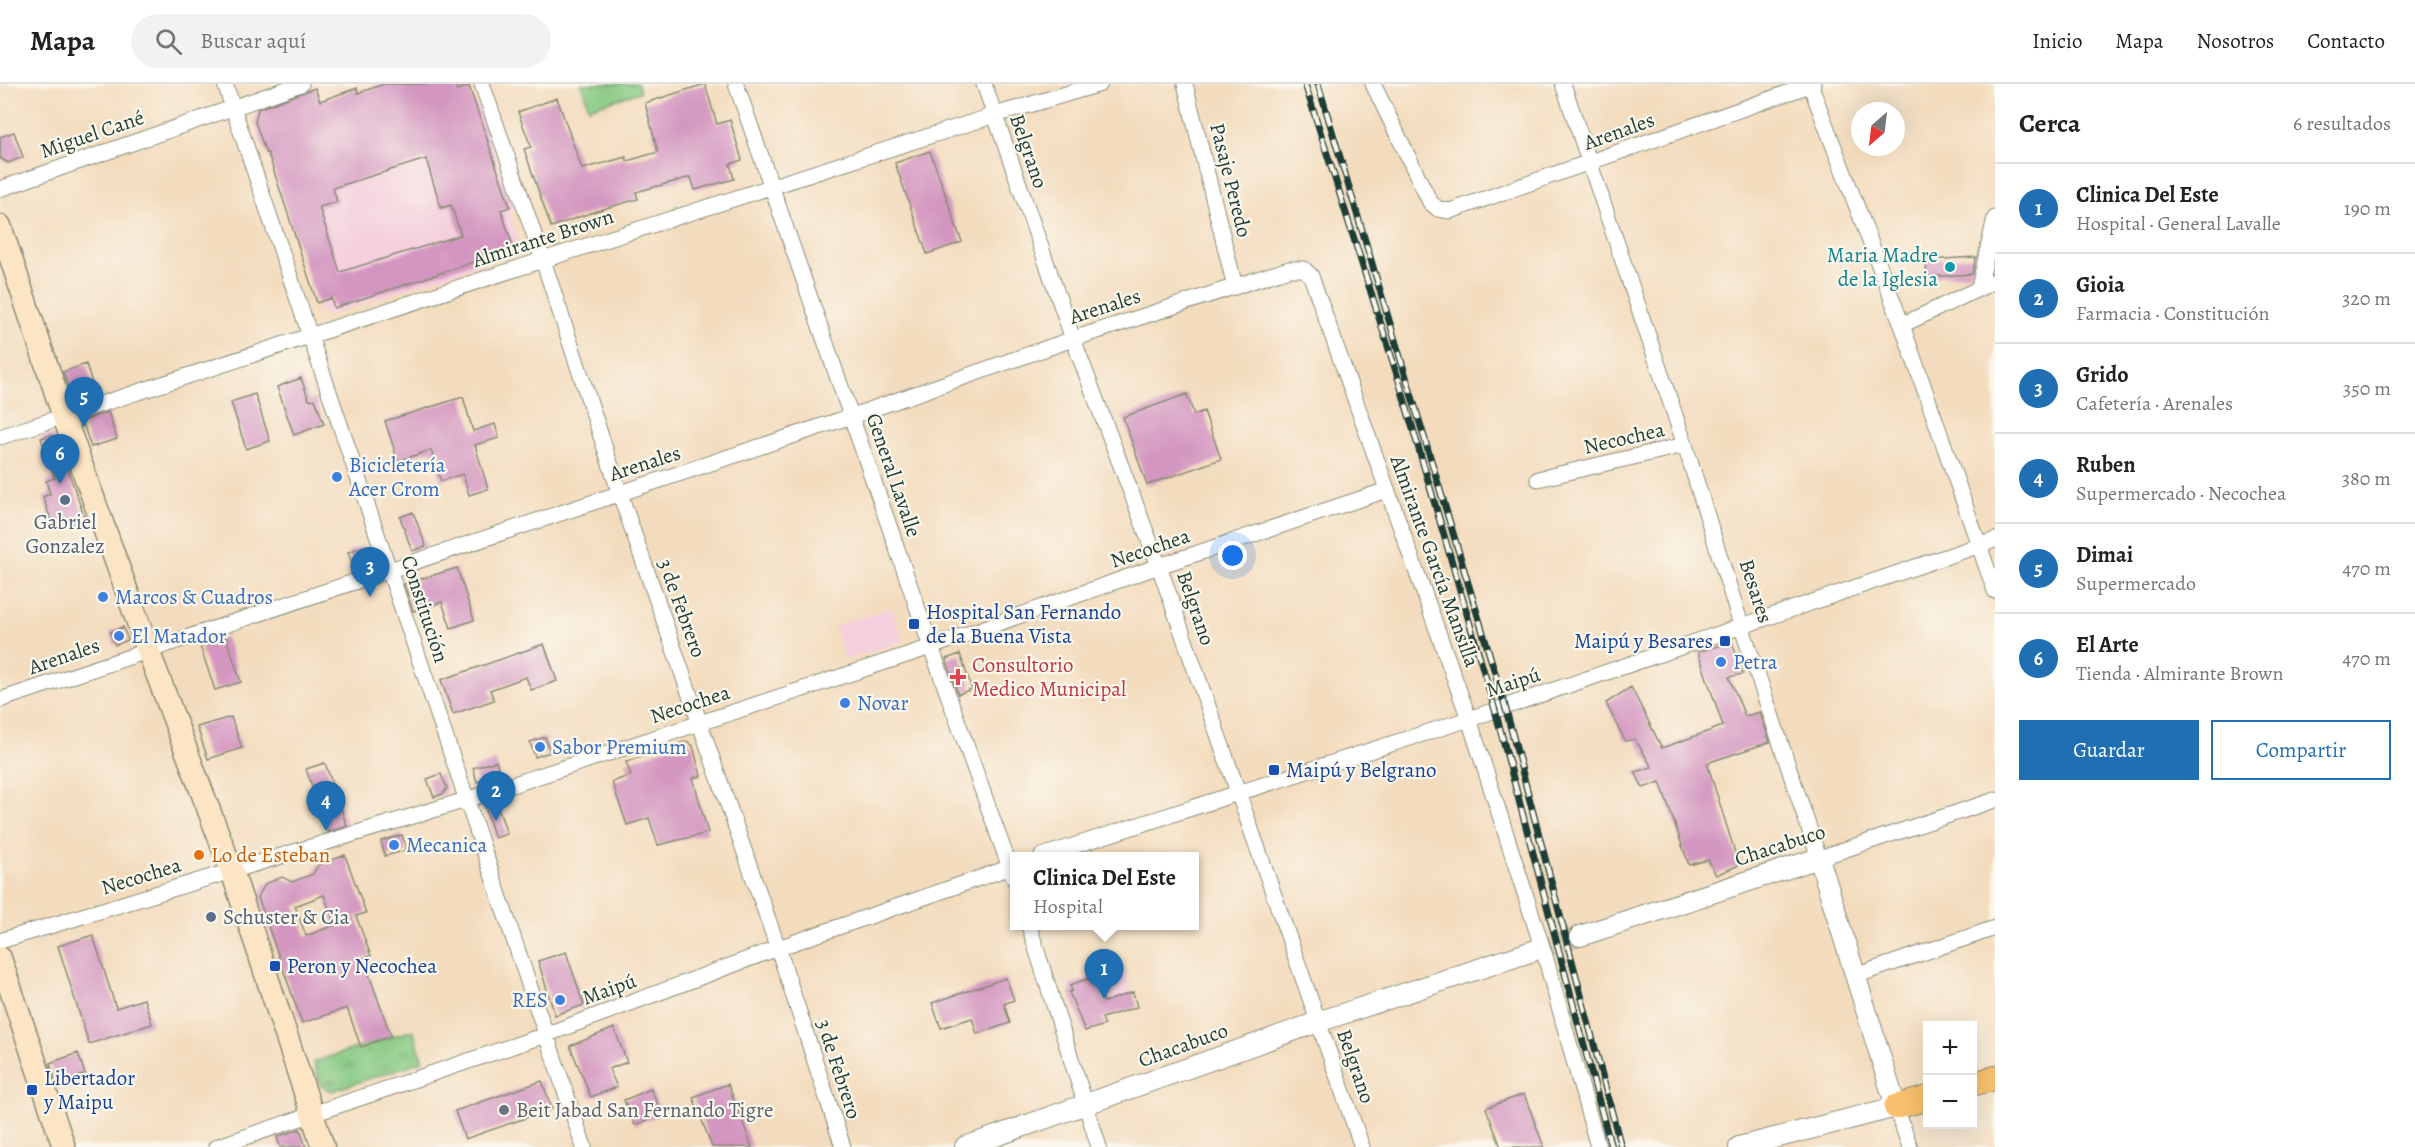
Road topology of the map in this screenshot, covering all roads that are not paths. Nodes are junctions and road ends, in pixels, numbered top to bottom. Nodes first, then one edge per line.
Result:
1 (225, 84) edge
2 (301, 84) edge
3 (483, 84) edge
4 (736, 84) edge
5 (984, 84) edge
6 (1100, 84) edge
7 (1185, 84) edge
8 (1373, 84) edge
9 (1563, 84) edge
10 (1811, 84) edge
11 (232, 107) junction
12 (995, 115) junction
13 (1589, 163) junction
14 (771, 188) junction
15 (0, 189) edge
16 (1995, 218) edge
17 (1, 234) edge
18 (1992, 253) edge
19 (543, 260) junction
20 (1304, 269) joint
21 (1995, 281) edge
22 (1235, 287) junction
23 (1979, 288) junction
24 (1902, 325) junction
25 (310, 336) junction
26 (1073, 339) junction
27 (852, 416) junction
28 (64, 417) junction
29 (0, 437) edge
30 (1685, 445) junction
31 (1538, 479) dead end
32 (1387, 490) junction
33 (620, 494) junction
34 (1995, 540) edge
35 (1979, 546) junction
36 (1159, 566) junction
37 (390, 570) junction
38 (1995, 591) edge
39 (1742, 628) junction
40 (931, 647) junction
41 (148, 650) junction
42 (0, 700) edge
43 (1469, 719) junction
44 (701, 723) junction
45 (1237, 792) junction
46 (466, 800) junction
47 (1995, 800) edge
48 (1054, 852) edge
49 (1819, 858) junction
50 (1010, 863) edge
51 (232, 871) junction
52 (1010, 872) edge
53 (1995, 928) edge
54 (1030, 930) edge
55 (1580, 936) tunnel mouth
56 (0, 941) edge
57 (778, 948) junction
58 (1539, 954) junction
59 (0, 958) edge
60 (1855, 976) junction
61 (1318, 1022) junction
62 (545, 1035) junction
63 (1995, 1078) edge
64 (1977, 1083) edge
65 (1923, 1099) edge
66 (1085, 1106) junction
67 (1896, 1107) junction
68 (312, 1114) junction
69 (1745, 1146) edge
70 (64, 1147) edge
71 (216, 1147) edge
72 (323, 1147) edge
73 (584, 1147) edge
74 (843, 1147) edge
75 (965, 1147) edge
76 (1099, 1147) edge
77 (1362, 1147) edge
78 (1598, 1147) edge
79 (1910, 1147) edge

1 - 11 street, Constitución
2 - 11 street, Miguel Cané
3 - 19 street, 3 de Febrero
4 - 14 street, General Lavalle
5 - 12 street, Belgrano
6 - 12 street, Almirante Brown
7 - 22 street, Pasaje Peredo
8 - 13 street, Arenales
9 - 13 street, Besares
10 - 13 street, Arenales
10 - 24 street
11 - 15 street, Miguel Cané
11 - 25 street, Constitución
12 - 14 street, Almirante Brown
12 - 26 street, Belgrano
13 - 30 street, Besares
14 - 19 street, Almirante Brown
14 - 27 street, General Lavalle
16 - 18 street
17 - 28 main road
18 - 23 street
19 - 25 street, Almirante Brown
19 - 33 street, 3 de Febrero
20 - 22 street, Arenales
20 - 32 street, Almirante García Mansilla
21 - 23 street
22 - 26 street, Arenales
23 - 24 street
24 - 35 street
25 - 28 street, Almirante Brown
25 - 37 street, Constitución
26 - 27 street, Arenales
26 - 36 street, Belgrano
27 - 33 street, Arenales
27 - 40 street, General Lavalle
28 - 29 street, Almirante Brown
28 - 41 main road
30 - 31 street, Necochea
30 - 39 street, Besares
32 - 36 street, Necochea
32 - 43 street, Almirante García Mansilla
33 - 37 street, Arenales
33 - 44 street, 3 de Febrero
34 - 35 street, Maipú
35 - 38 street
35 - 39 street, Maipú
36 - 40 street, Necochea
36 - 45 street, Belgrano
37 - 41 street, Arenales
37 - 46 street, Constitución
39 - 43 street, Maipú
39 - 49 street, Besares
40 - 44 street, Necochea
40 - 50 street, General Lavalle
41 - 42 street, Arenales
41 - 51 main road
43 - 45 street, Maipú
43 - 58 street, Almirante García Mansilla
44 - 46 street, Necochea
44 - 57 street, 3 de Febrero
45 - 48 street, Maipú
45 - 61 street, Belgrano
46 - 51 street, Necochea
46 - 62 street, Constitución
47 - 49 street, Chacabuco
49 - 55 street, Chacabuco
49 - 60 street, Besares
51 - 56 street, Necochea
51 - 68 main road
52 - 57 street, Maipú
53 - 60 street
54 - 66 street
57 - 62 street, Maipú
57 - 74 street, 3 de Febrero
58 - 61 street, Chacabuco
58 - 78 street, Almirante García Mansilla
59 - 70 main road
60 - 67 street, Besares
61 - 66 street, Chacabuco
61 - 77 street, Belgrano
62 - 68 street, Maipú
62 - 73 street, Constitución
63 - 64 main road
65 - 67 main road
66 - 75 street, Chacabuco
66 - 76 street
67 - 69 street
67 - 79 street, Besares
68 - 71 street, Maipú
68 - 72 main road

